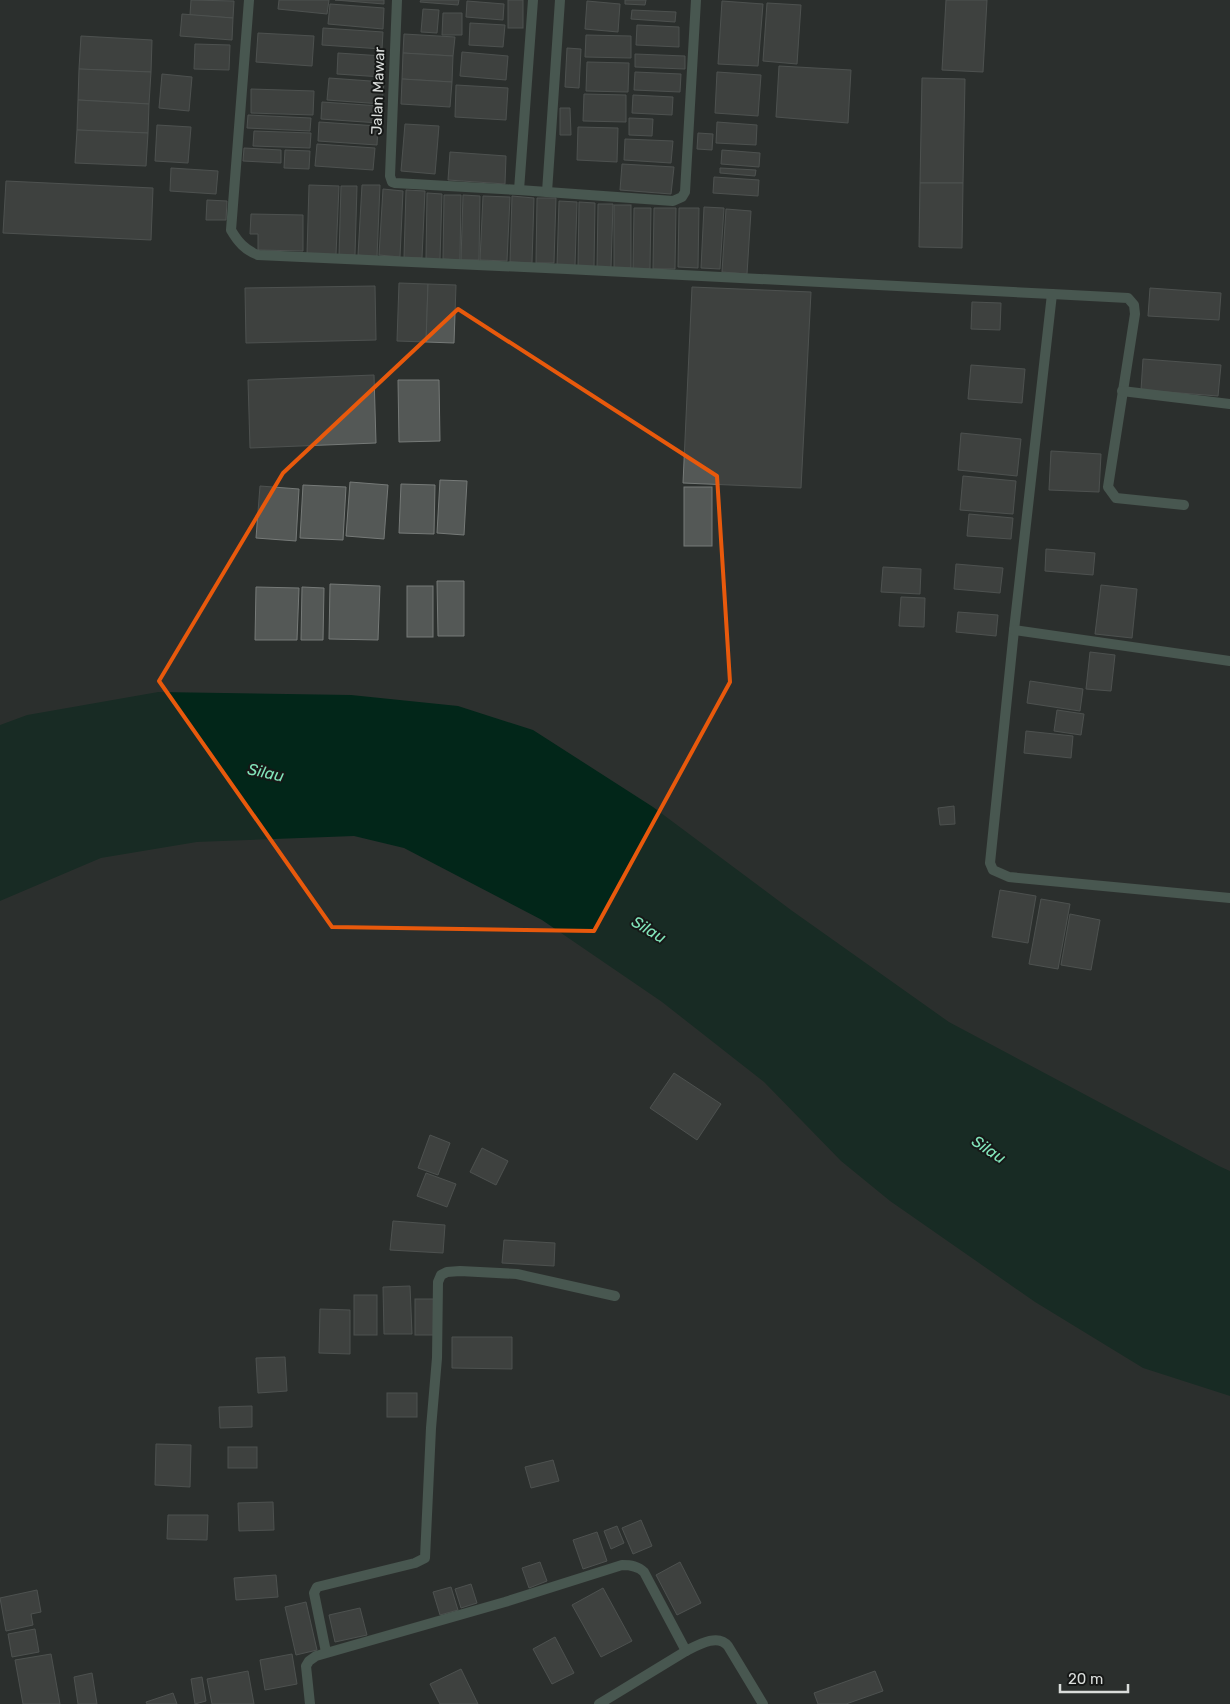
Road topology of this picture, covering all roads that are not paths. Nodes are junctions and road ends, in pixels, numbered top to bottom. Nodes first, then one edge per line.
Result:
1 (249, 0) edge
2 (397, 0) edge
3 (533, 0) edge
4 (560, 0) edge
5 (696, 0) edge
6 (519, 190) junction
7 (547, 192) junction
8 (1052, 294) junction
9 (1122, 391) junction
10 (1230, 404) edge
11 (1184, 505) dead end
12 (1014, 630) junction
13 (1230, 661) edge
14 (1230, 898) edge
15 (615, 1296) dead end
16 (686, 1651) junction
17 (326, 1652) junction
18 (310, 1704) edge
19 (600, 1704) edge
20 (762, 1704) edge

1 - 8 street
2 - 6 street, Jalan Mawar
3 - 6 street
4 - 7 street
5 - 7 street
6 - 7 street
8 - 9 street
8 - 12 street
9 - 10 street
9 - 11 street
12 - 13 street
12 - 14 street
15 - 17 street
16 - 17 street
16 - 19 street
16 - 20 street
17 - 18 street

